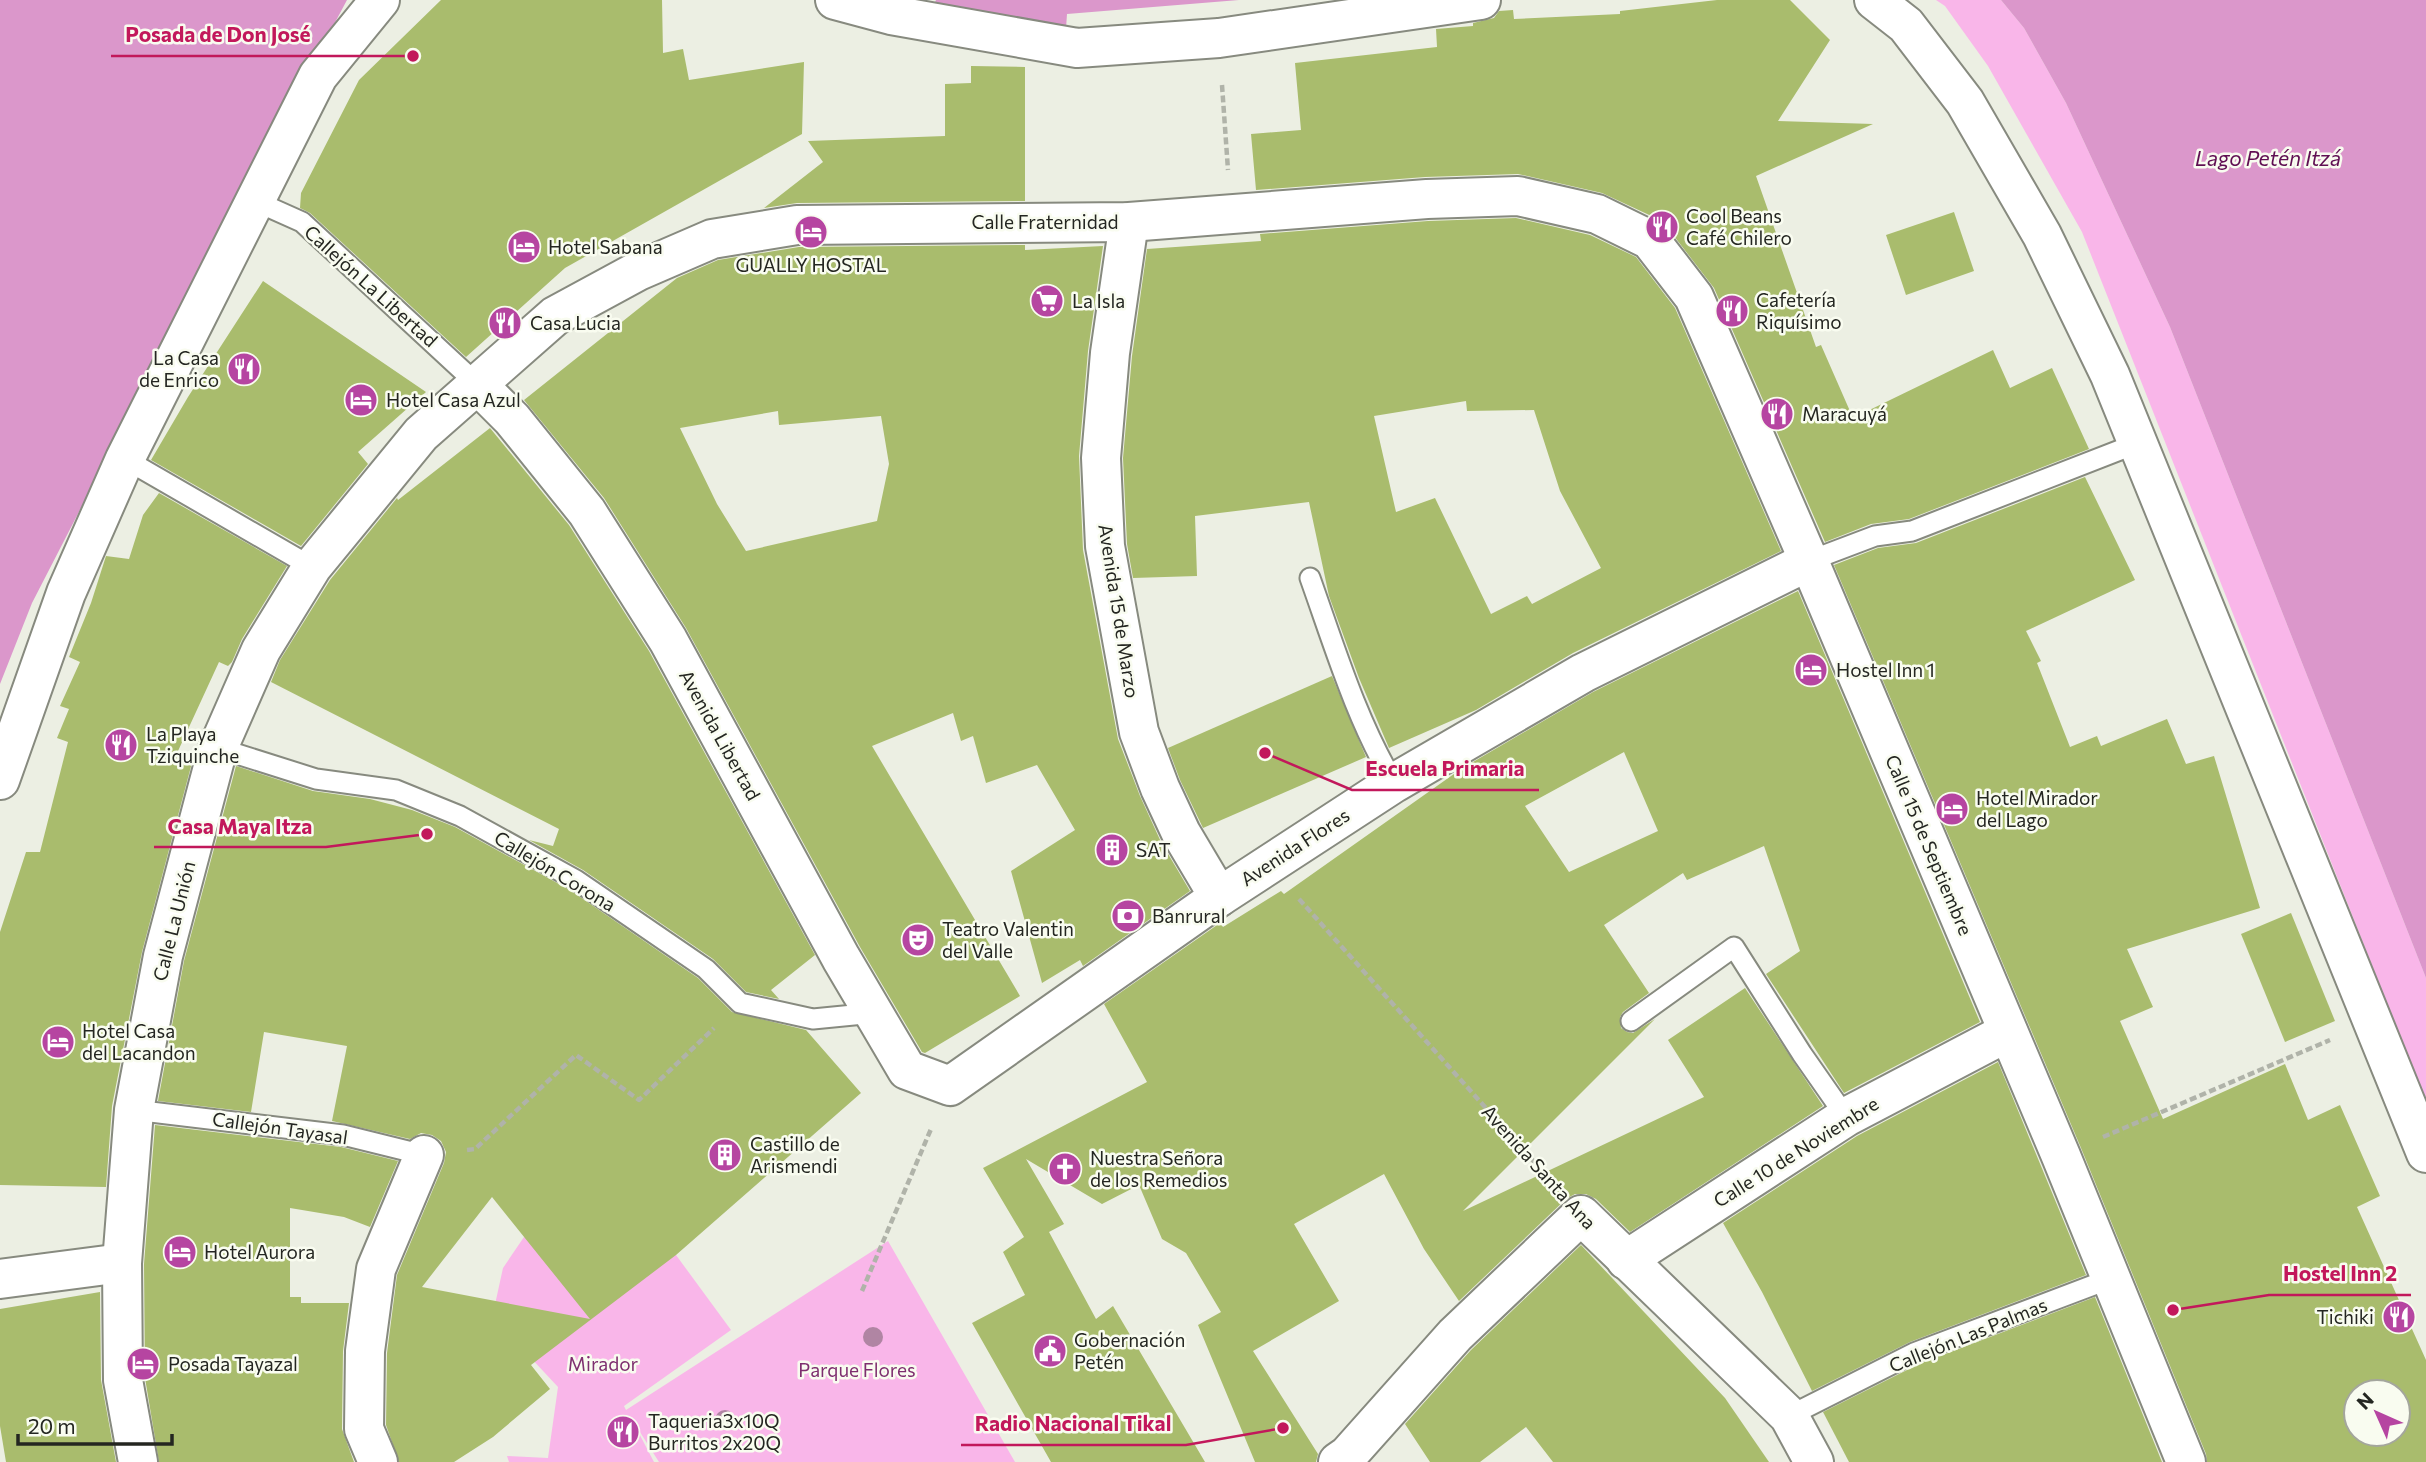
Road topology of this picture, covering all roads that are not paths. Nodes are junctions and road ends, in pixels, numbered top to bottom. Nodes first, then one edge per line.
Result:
1 (380, 0) edge
2 (835, 0) edge
3 (1481, 0) edge
4 (1874, 0) edge
5 (255, 201) junction
6 (1129, 222) junction
7 (1650, 240) joint
8 (477, 384) junction
9 (2138, 443) junction
10 (125, 459) junction
11 (1809, 561) junction
12 (312, 567) junction
13 (1310, 578) dead end
14 (218, 748) junction
15 (0, 779) edge
16 (1394, 783) junction
17 (1219, 897) junction
18 (873, 1013) junction
19 (1631, 1021) dead end
20 (2008, 1032) junction
21 (950, 1086) joint
22 (134, 1110) junction
23 (1846, 1117) junction
24 (2426, 1153) edge
25 (425, 1156) joint
26 (1626, 1260) junction
27 (122, 1263) junction
28 (2112, 1278) junction
29 (0, 1279) edge
30 (1789, 1416) junction
31 (138, 1462) edge
32 (378, 1462) edge
33 (1338, 1462) edge
34 (1814, 1462) edge
35 (2186, 1462) edge

1 - 5 street
2 - 3 street
4 - 9 street
5 - 8 lane, Callejón La Libertad
5 - 10 street
6 - 7 street, Calle Fraternidad
6 - 8 street, Calle Fraternidad
6 - 17 street, Avenida 15 de Marzo
7 - 11 street, Calle 15 de Septiembre
8 - 12 street, Calle La Unión
8 - 18 street, Avenida Libertad
9 - 11 lane
9 - 24 street
10 - 12 lane
10 - 15 street
11 - 16 street, Avenida Flores
11 - 20 street, Calle 15 de Septiembre
12 - 14 street, Calle La Unión
13 - 16 lane
14 - 18 lane, Callejón Corona
14 - 22 street, Calle La Unión
16 - 17 street, Avenida Flores
17 - 21 street, Avenida Flores
18 - 21 street, Avenida Libertad
19 - 23 lane
20 - 23 street, Calle 10 de Noviembre
20 - 28 street, Calle 15 de Septiembre
22 - 25 lane, Callejón Tayasal
22 - 27 street, Calle La Unión
23 - 26 street, Calle 10 de Noviembre
25 - 32 street
26 - 30 street, Avenida Santa Ana
26 - 33 street, Avenida Santa Ana
27 - 29 street
27 - 31 street, Calle La Unión
28 - 30 lane, Callejón Las Palmas
28 - 35 street, Calle 15 de Septiembre
30 - 34 street, Avenida Santa Ana

